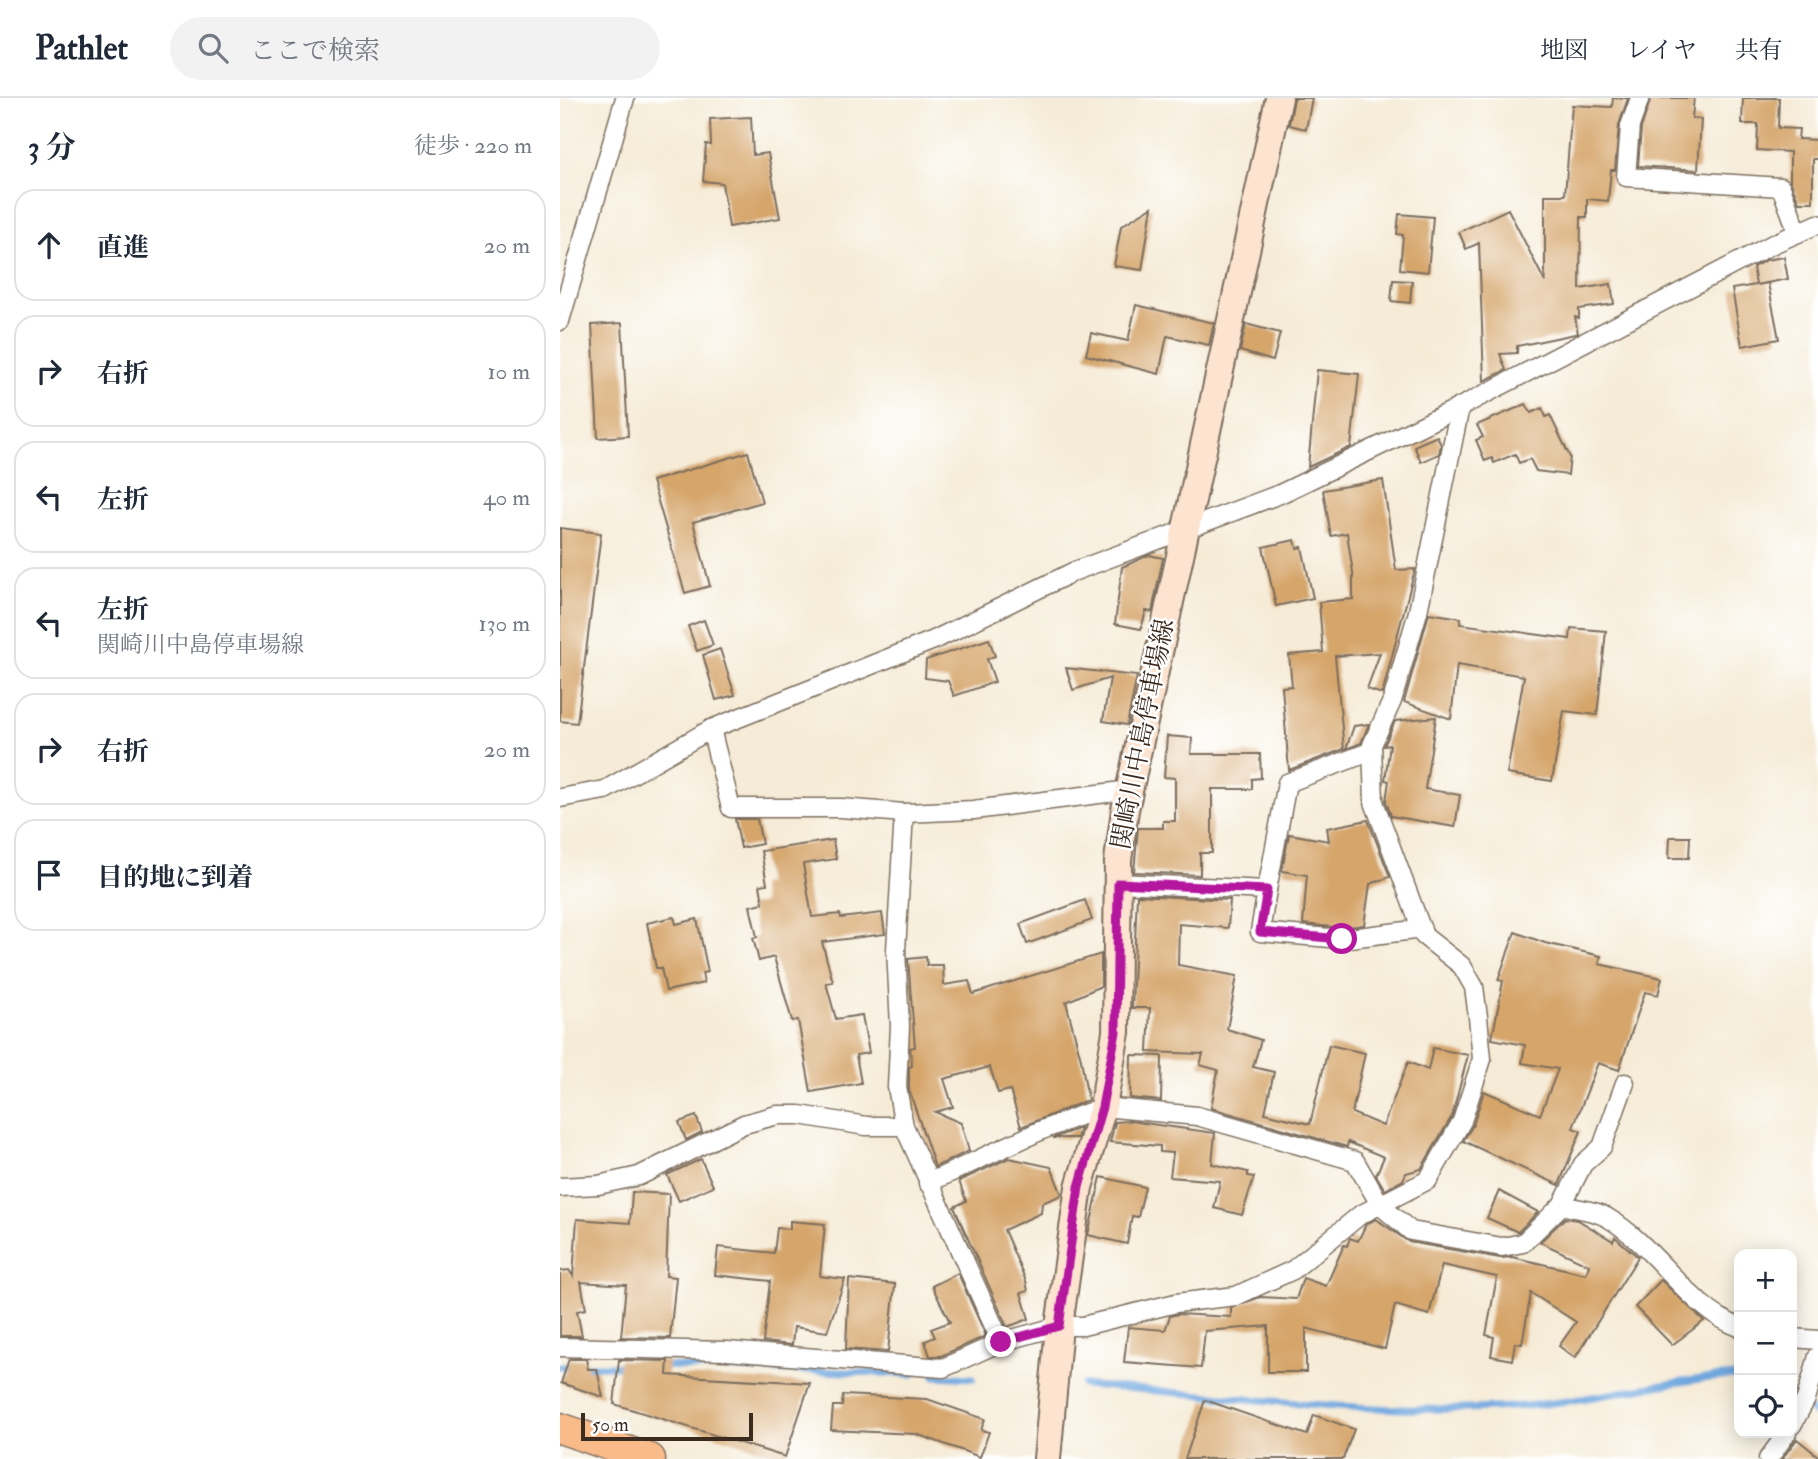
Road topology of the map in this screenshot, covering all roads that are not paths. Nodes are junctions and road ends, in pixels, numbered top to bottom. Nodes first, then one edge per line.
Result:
1 (625, 98) edge
2 (1279, 98) edge
3 (1640, 98) edge
4 (1818, 224) edge
5 (1798, 233) junction
6 (560, 321) edge
7 (1460, 407) junction
8 (1185, 532) junction
9 (711, 729) junction
10 (1372, 751) junction
11 (1130, 790) junction
12 (560, 798) edge
13 (904, 813) junction
14 (1118, 883) junction
15 (1267, 890) junction
16 (1422, 929) junction
17 (1625, 1083) dead end
18 (1102, 1107) junction
19 (904, 1126) junction
20 (928, 1183) junction
21 (560, 1187) edge
22 (1562, 1205) junction
23 (1381, 1206) junction
24 (1734, 1325) edge
25 (1059, 1326) junction
26 (1797, 1338) edge
27 (1818, 1340) edge
28 (1001, 1342) junction
29 (560, 1347) edge
30 (1818, 1356) edge
31 (1799, 1413) edge
32 (560, 1428) edge
33 (1783, 1438) edge
34 (650, 1459) edge
35 (1047, 1459) edge
36 (1768, 1459) edge

1 - 6 street
2 - 8 main road, 関崎川中島停車場線
3 - 5 street
4 - 5 street
5 - 7 street
7 - 8 street
7 - 10 street
8 - 9 street
8 - 11 main road, 関崎川中島停車場線
9 - 12 street
9 - 13 street
10 - 15 street
10 - 16 street
11 - 13 street
11 - 14 main road, 関崎川中島停車場線
13 - 19 street
14 - 15 street
14 - 18 main road, 関崎川中島停車場線
15 - 16 street
16 - 23 street
17 - 22 street
18 - 20 street
18 - 23 street
18 - 25 main road, 関崎川中島停車場線
19 - 20 street
19 - 21 street
20 - 28 street
22 - 23 street
22 - 24 street
23 - 25 street
25 - 28 street
25 - 35 main road, 関崎川中島停車場線
26 - 27 street
28 - 29 street
30 - 31 street
32 - 34 highway
33 - 36 street

